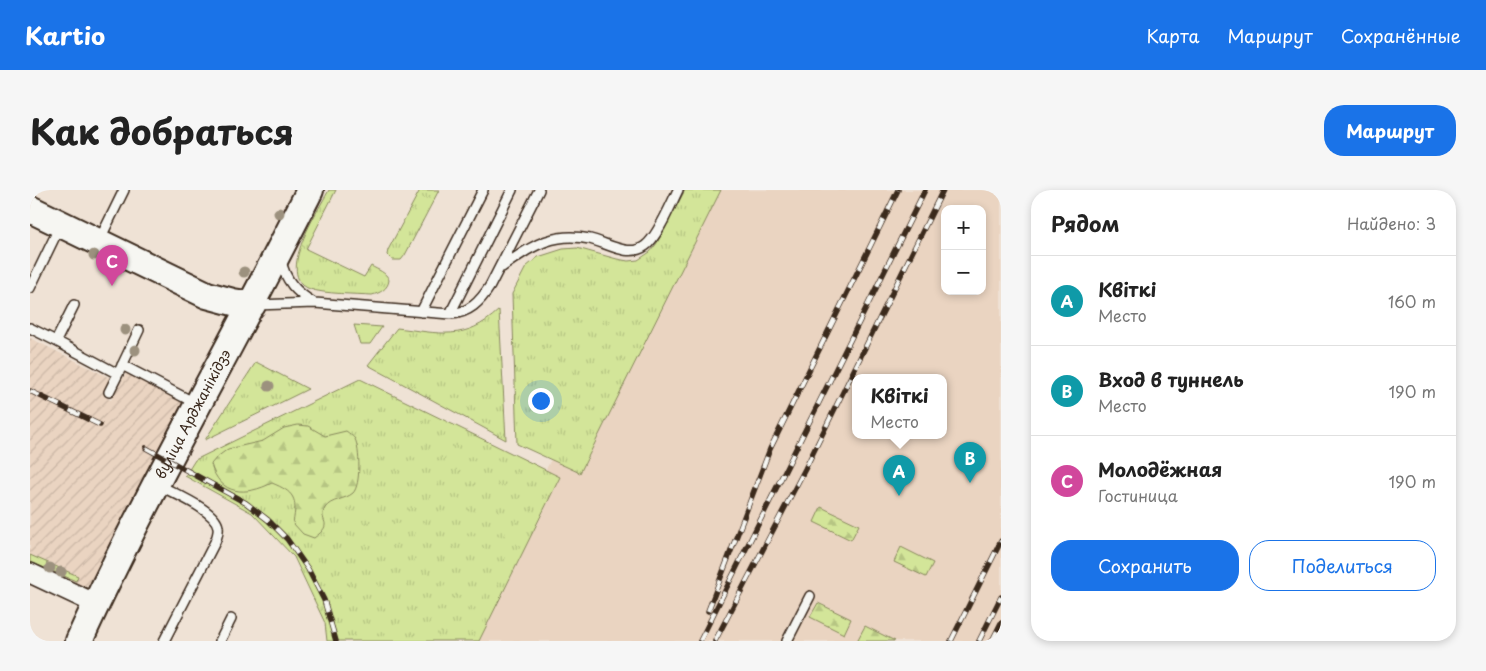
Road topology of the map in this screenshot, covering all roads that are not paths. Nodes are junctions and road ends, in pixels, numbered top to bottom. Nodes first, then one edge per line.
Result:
1 (124, 190) edge
2 (310, 190) edge
3 (483, 190) edge
4 (512, 190) edge
5 (539, 190) edge
6 (678, 190) edge
7 (30, 209) edge
8 (61, 224) junction
9 (99, 242) junction
10 (280, 250) junction
11 (499, 268) junction
12 (30, 288) edge
13 (315, 303) junction
14 (74, 305) dead end
15 (252, 305) junction
16 (421, 312) junction
17 (450, 314) junction
18 (30, 328) edge
19 (139, 330) dead end
20 (56, 341) junction
21 (120, 370) junction
22 (110, 392) dead end
23 (199, 405) junction
24 (157, 484) junction
25 (30, 573) edge
26 (810, 596) dead end
27 (96, 604) junction
28 (231, 619) dead end
29 (79, 641) edge
30 (164, 641) edge
31 (220, 641) edge
32 (787, 641) edge

1 - 9 lane
2 - 10 main road, вуліца Арджанікідзэ
3 - 16 lane
4 - 17 lane
5 - 11 lane
6 - 11 lane
7 - 8 main road
8 - 9 main road
8 - 12 lane
9 - 15 main road
10 - 13 lane
10 - 15 main road, вуліца Арджанікідзэ
11 - 17 lane
13 - 15 lane
13 - 16 lane
14 - 20 lane
15 - 23 main road, вуліца Арджанікідзэ
16 - 17 lane
18 - 20 lane
19 - 21 lane
20 - 21 lane
21 - 22 lane
21 - 23 lane
23 - 24 main road, вуліца Арджанікідзэ
24 - 27 main road, вуліца Арджанікідзэ
24 - 30 lane
25 - 27 street
26 - 32 lane
27 - 29 main road, вуліца Арджанікідзэ
28 - 31 lane

